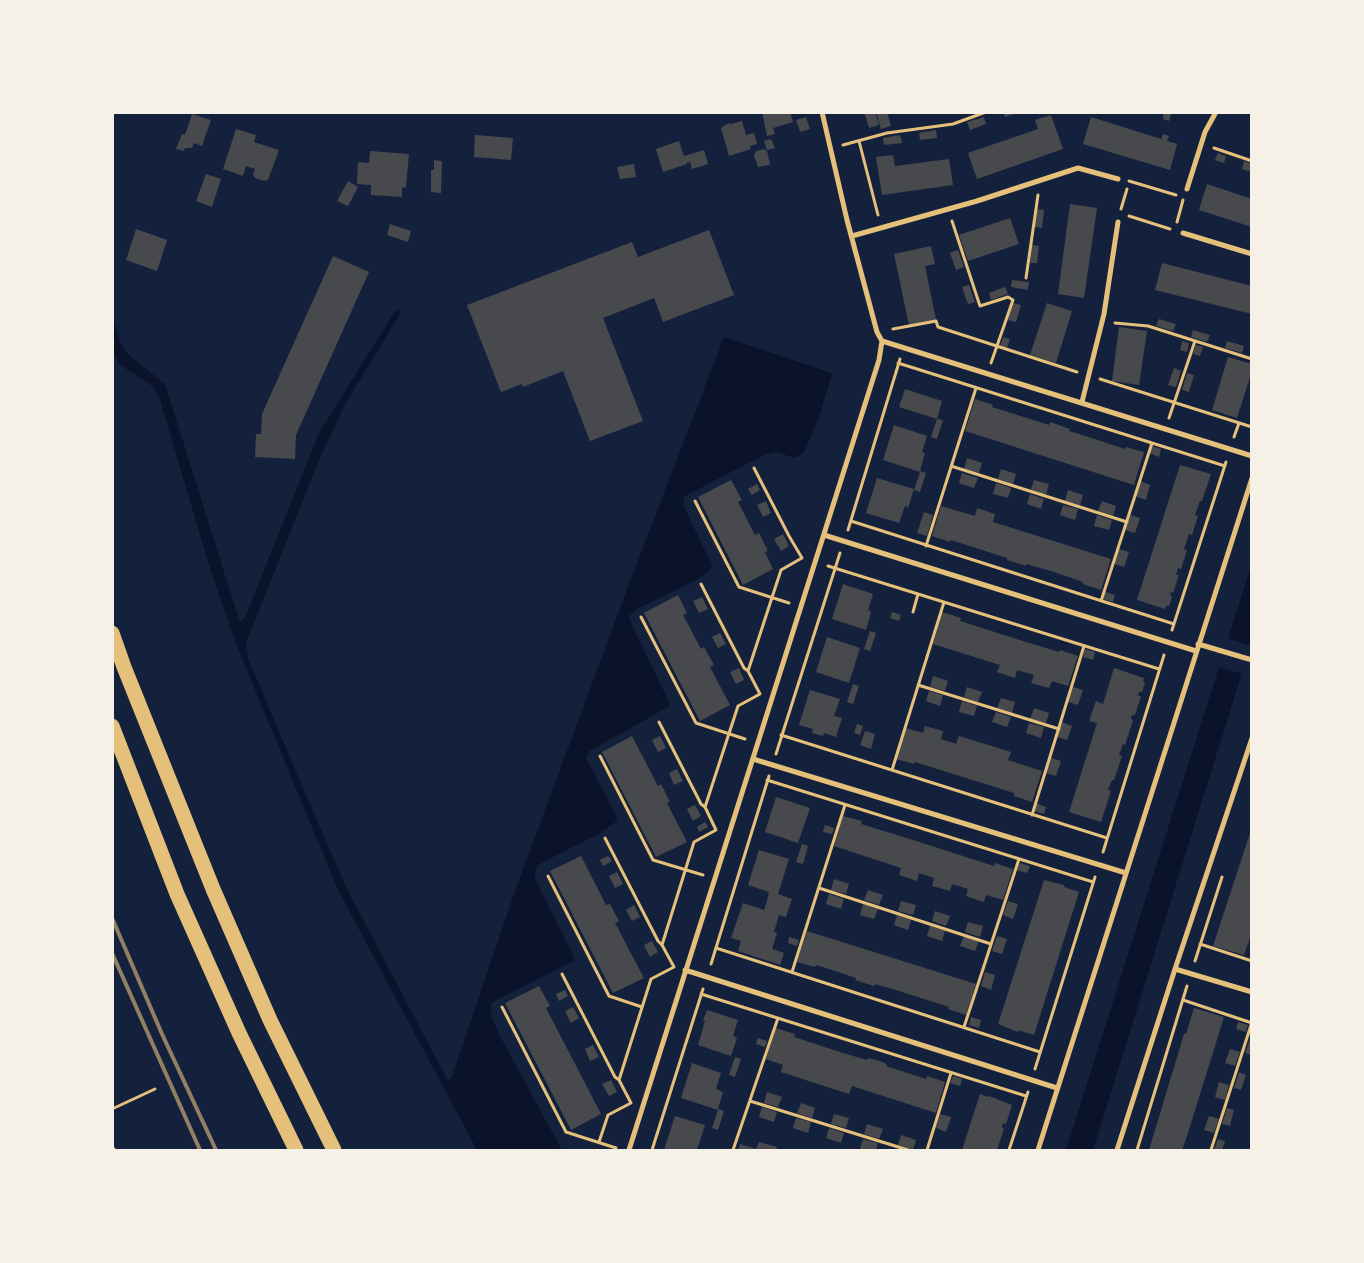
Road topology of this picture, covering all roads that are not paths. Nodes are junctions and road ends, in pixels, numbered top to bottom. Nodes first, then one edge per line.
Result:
1 (822, 112) edge
2 (1216, 112) edge
3 (1118, 179) road end
4 (1187, 190) dead end
5 (1118, 222) road end
6 (1183, 233) dead end
7 (852, 236) junction
8 (1252, 254) edge
9 (882, 341) junction
10 (1082, 402) junction
11 (1252, 456) edge
12 (1252, 478) edge
13 (824, 534) junction
14 (112, 633) edge
15 (1198, 644) junction
16 (1196, 651) junction
17 (1252, 660) edge
18 (112, 726) edge
19 (1252, 738) edge
20 (753, 759) junction
21 (1126, 873) junction
22 (1175, 969) junction
23 (685, 970) junction
24 (1252, 992) edge
25 (1057, 1088) junction
26 (112, 1147) edge
27 (114, 1150) edge
28 (296, 1150) edge
29 (334, 1150) edge
30 (628, 1150) edge
31 (1038, 1150) edge
32 (1117, 1150) edge

1 - 7 street
2 - 4 street
3 - 7 street
5 - 10 street
6 - 8 street
7 - 9 street
9 - 10 street
9 - 13 street
10 - 11 street
12 - 15 street
13 - 16 street
13 - 20 street
14 - 29 highway
15 - 16 street
15 - 17 street
16 - 21 street
18 - 28 highway
19 - 22 street
20 - 21 street
20 - 23 street
21 - 25 street
22 - 24 street
22 - 32 street
23 - 25 street
23 - 30 street
25 - 31 street
26 - 27 lane

